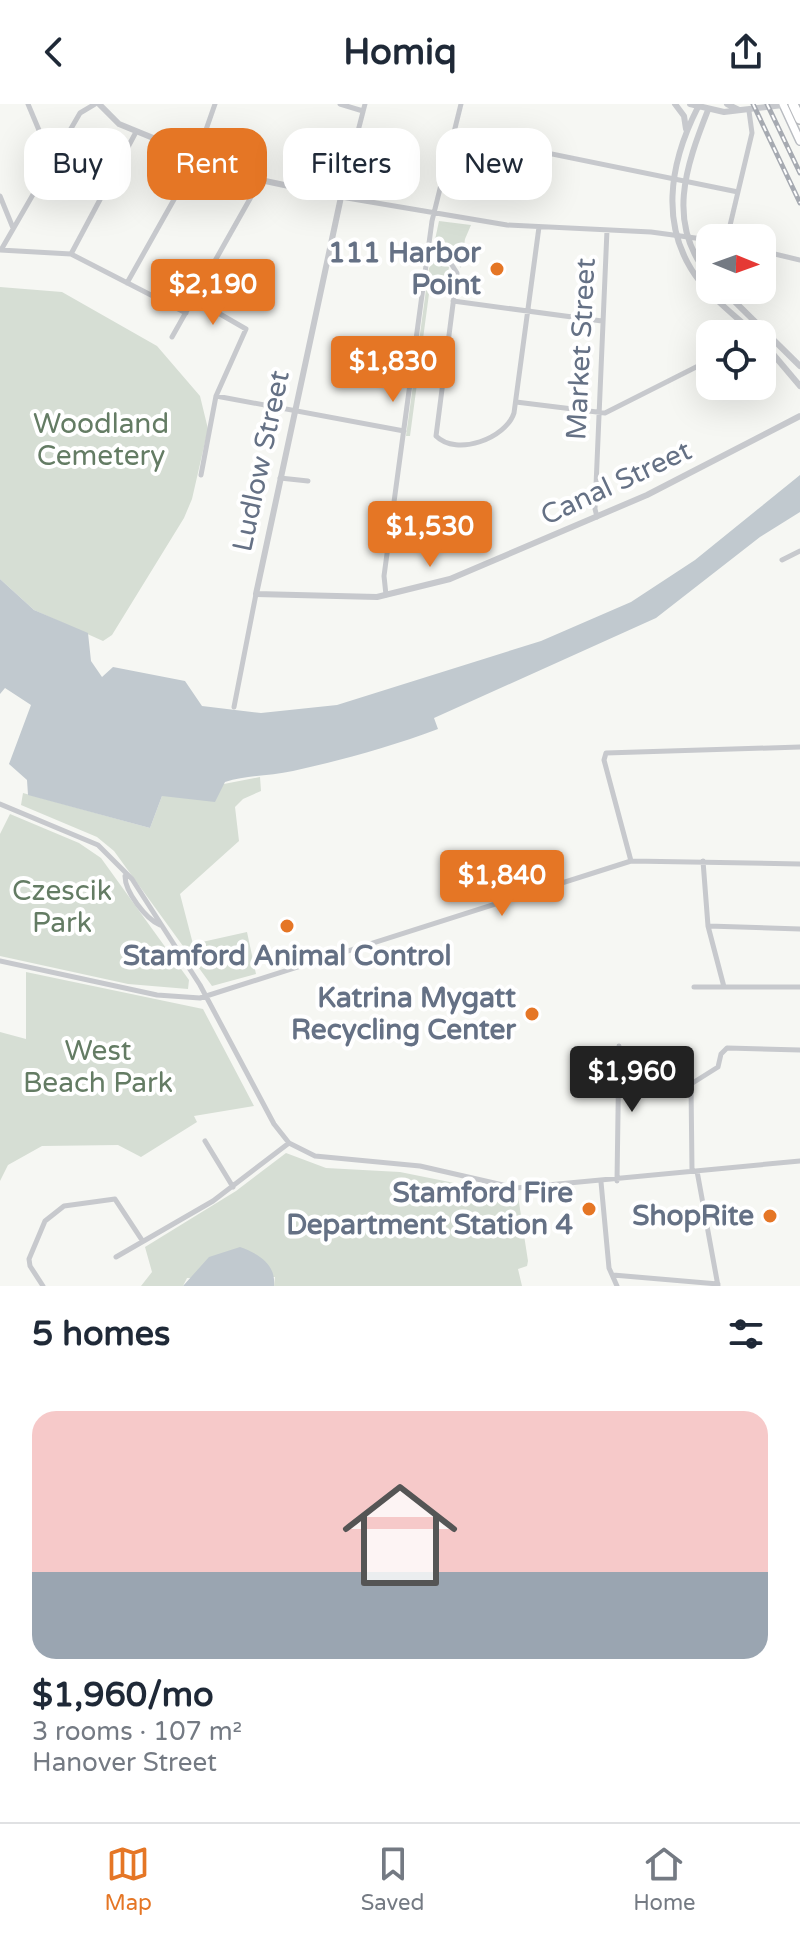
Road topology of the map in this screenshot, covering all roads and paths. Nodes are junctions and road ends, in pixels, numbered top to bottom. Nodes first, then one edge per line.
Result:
1 (28, 104) edge
2 (97, 104) edge
3 (215, 104) edge
4 (340, 104) edge
5 (461, 104) edge
6 (675, 104) edge
7 (727, 104) edge
8 (784, 104) edge
9 (793, 104) edge
10 (696, 105) edge
11 (709, 107) edge
12 (364, 108) edge
13 (746, 111) junction
14 (800, 118) edge
15 (38, 128) edge
16 (71, 128) edge
17 (207, 128) edge
18 (359, 128) edge
19 (455, 128) edge
20 (136, 132) junction
21 (686, 132) junction
22 (147, 136) edge
23 (800, 141) edge
24 (552, 154) edge
25 (673, 178) junction
26 (684, 180) junction
27 (738, 192) junction
28 (0, 196) edge
29 (29, 200) edge
30 (173, 200) edge
31 (249, 200) edge
32 (340, 200) edge
33 (358, 200) edge
34 (436, 200) edge
35 (433, 213) junction
36 (730, 224) edge
37 (539, 227) junction
38 (13, 228) junction
39 (607, 230) junction
40 (676, 235) junction
41 (690, 238) junction
42 (696, 239) edge
43 (0, 250) edge
44 (696, 250) edge
45 (71, 254) junction
46 (776, 254) edge
47 (426, 259) junction
48 (800, 260) edge
49 (127, 283) junction
50 (194, 299) junction
51 (453, 301) junction
52 (738, 304) edge
53 (528, 311) junction
54 (186, 313) junction
55 (739, 320) edge
56 (755, 320) edge
57 (602, 321) junction
58 (172, 337) dead end
59 (776, 341) edge
60 (776, 355) edge
61 (800, 366) edge
62 (696, 367) edge
63 (800, 386) edge
64 (216, 396) junction
65 (516, 402) junction
66 (294, 413) junction
67 (598, 414) junction
68 (800, 416) edge
69 (404, 431) junction
70 (201, 475) dead end
71 (280, 478) junction
72 (308, 481) dead end
73 (598, 518) junction
74 (800, 551) edge
75 (782, 560) dead end
76 (256, 594) junction
77 (386, 595) junction
78 (234, 707) dead end
79 (800, 747) edge
80 (0, 804) edge
81 (631, 861) junction
82 (703, 861) junction
83 (800, 864) edge
84 (708, 926) junction
85 (800, 929) edge
86 (0, 961) edge
87 (694, 987) dead end
88 (724, 987) junction
89 (800, 987) edge
90 (207, 996) junction
91 (619, 1046) dead end
92 (800, 1050) edge
93 (205, 1141) dead end
94 (289, 1143) junction
95 (800, 1161) edge
96 (695, 1171) junction
97 (617, 1181) junction
98 (601, 1182) junction
99 (233, 1187) junction
100 (142, 1240) junction
101 (116, 1257) dead end
102 (613, 1275) junction
103 (718, 1285) edge
104 (43, 1286) edge
105 (617, 1286) edge

1 - 15 street
2 - 16 street
2 - 20 street
3 - 17 street
4 - 12 street
5 - 19 street
6 - 21 street
7 - 13 street
8 - 13 street
8 - 23 main road
9 - 14 highway
10 - 11 street
10 - 21 street
11 - 13 street
11 - 26 street
12 - 18 street
13 - 27 street
20 - 22 street
20 - 45 street
21 - 25 street
24 - 25 street
25 - 26 street
25 - 40 street
26 - 27 street
26 - 41 street
27 - 36 street
28 - 38 street
29 - 38 street
30 - 49 street
31 - 50 street
32 - 66 street, Ludlow Street
33 - 35 street
34 - 35 street
35 - 37 street
35 - 47 street
37 - 39 street
37 - 53 street
38 - 43 street
39 - 40 street
39 - 57 street, Market Street
40 - 41 street
40 - 55 street
41 - 42 street
41 - 44 street
43 - 45 street
45 - 49 street
46 - 48 street
47 - 51 street
47 - 69 street
49 - 54 street
50 - 54 street
50 - 64 street
51 - 53 street
51 - 65 street
52 - 56 street
53 - 57 street
53 - 65 street
54 - 58 street
57 - 67 street, Market Street
59 - 61 street
60 - 63 street
62 - 67 street
64 - 66 street
64 - 70 street
65 - 67 street
66 - 69 street
66 - 71 street, Ludlow Street
67 - 73 street, Market Street
68 - 73 street, Canal Street
69 - 77 street
71 - 72 street
71 - 76 street, Ludlow Street
73 - 77 street, Canal Street
74 - 75 street
76 - 77 street, Canal Street
76 - 78 street
79 - 81 street
80 - 90 street
81 - 82 street
81 - 90 street
82 - 83 street
82 - 84 street
84 - 85 street
84 - 88 street
86 - 90 street
87 - 88 street
88 - 89 street
90 - 94 street
91 - 97 street
92 - 96 street
93 - 99 street
94 - 98 street
94 - 99 street
95 - 96 street
96 - 97 street
96 - 103 street
97 - 98 street
98 - 102 street
99 - 100 street
100 - 101 street
100 - 104 street
102 - 103 street
102 - 105 street

